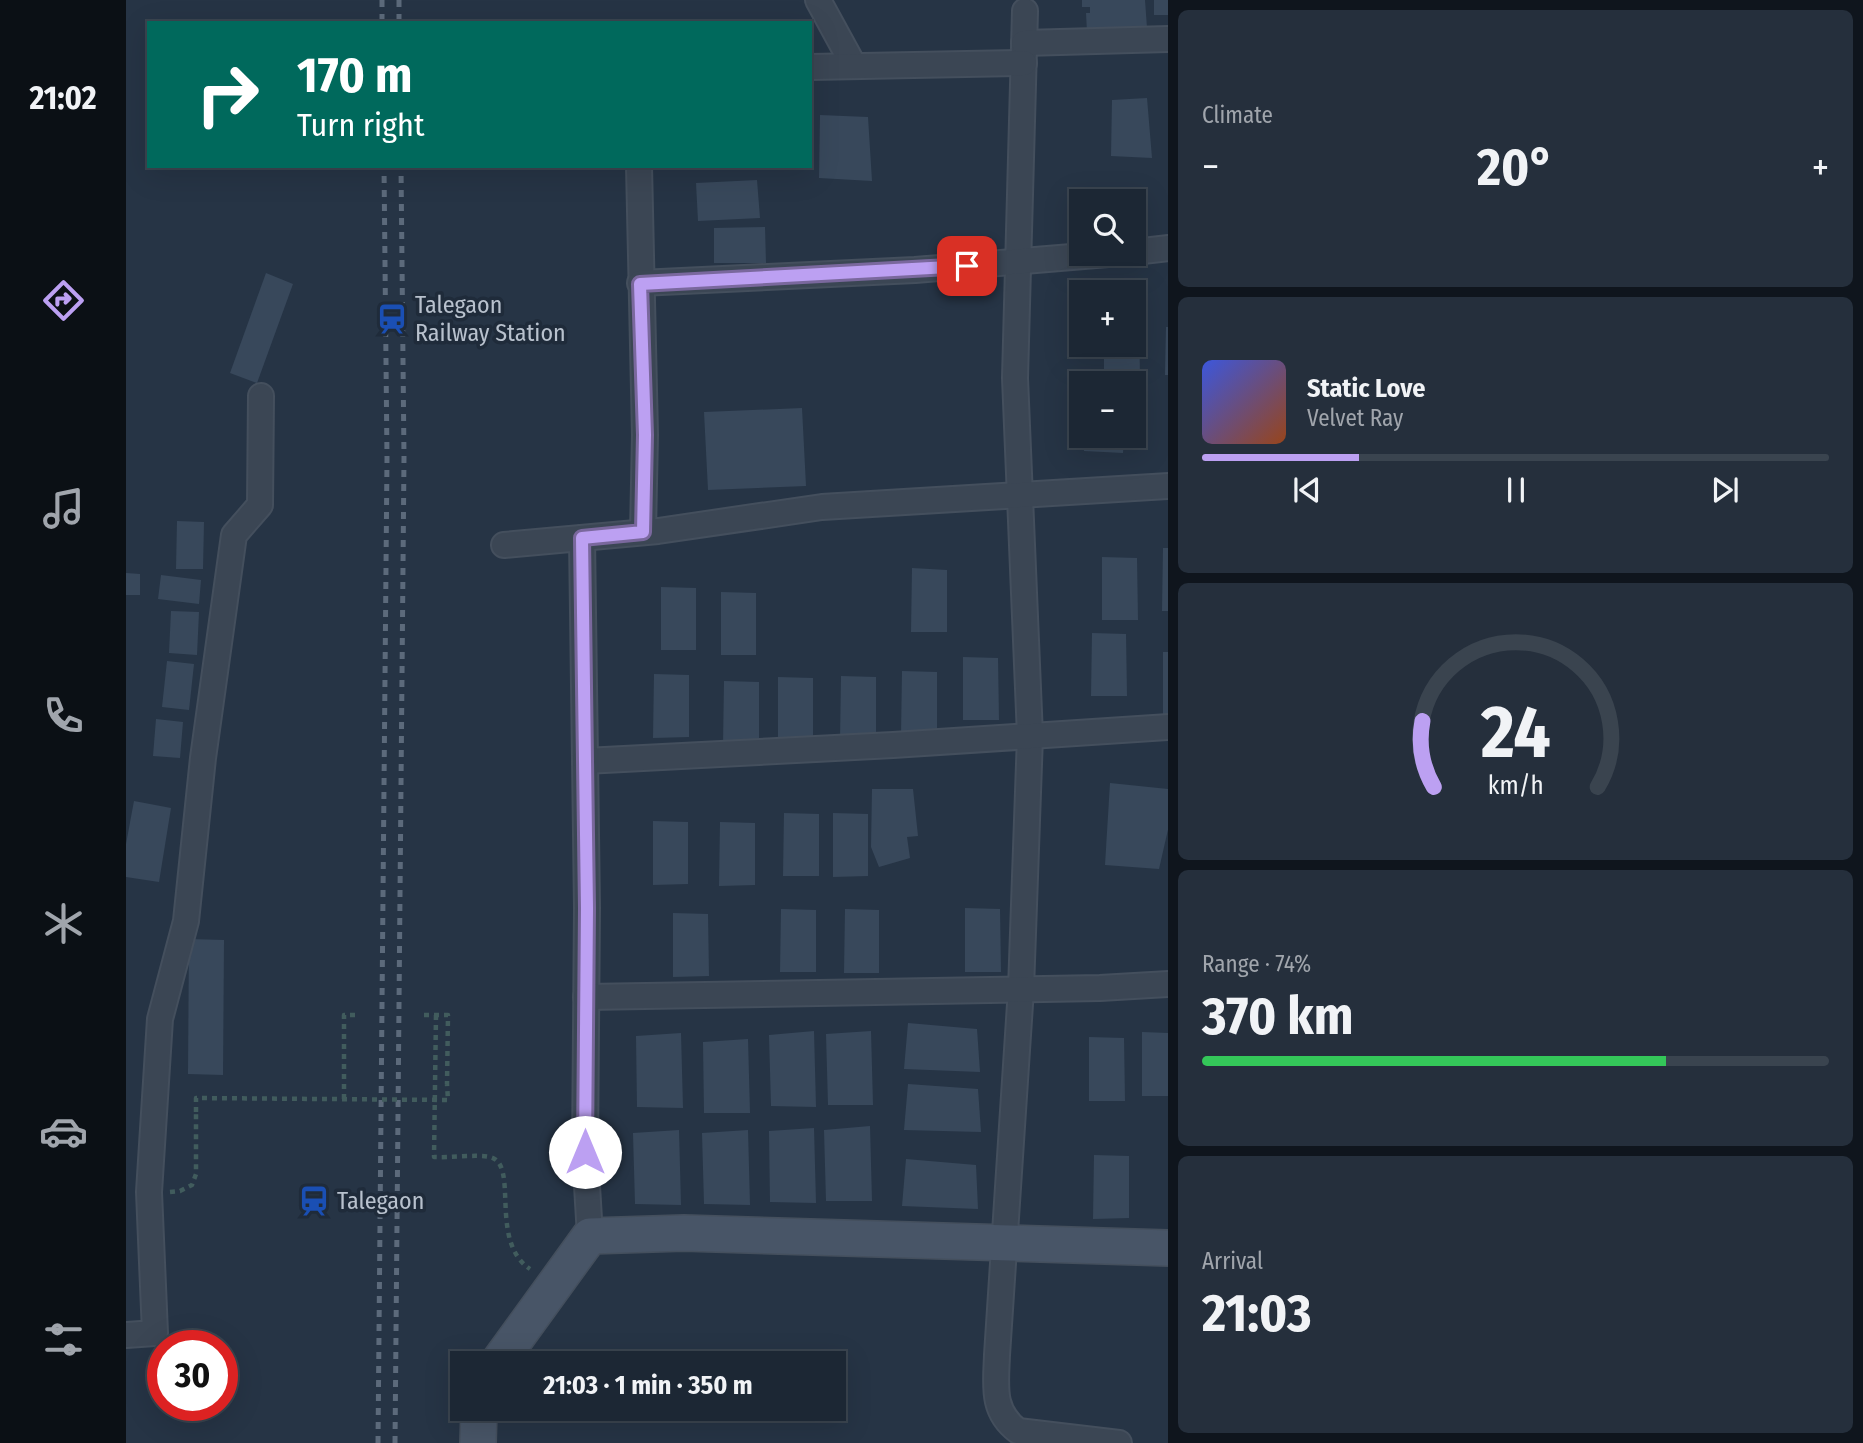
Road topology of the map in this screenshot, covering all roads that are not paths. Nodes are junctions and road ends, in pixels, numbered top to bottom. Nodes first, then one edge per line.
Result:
1 (818, 0) edge
2 (1025, 11) dead end
3 (1168, 39) edge
4 (1024, 53) junction
5 (854, 66) junction
6 (812, 67) edge
7 (639, 168) edge
8 (1168, 248) edge
9 (1146, 251) edge
10 (1069, 257) edge
11 (1018, 261) junction
12 (640, 284) junction
13 (261, 396) dead end
14 (1168, 486) edge
15 (1021, 495) junction
16 (643, 532) junction
17 (582, 538) junction
18 (504, 545) dead end
19 (1168, 727) edge
20 (1030, 736) junction
21 (585, 761) junction
22 (1168, 984) edge
23 (1021, 989) junction
24 (586, 997) junction
25 (590, 1236) junction
26 (1004, 1241) junction
27 (1168, 1248) edge
28 (126, 1335) edge
29 (507, 1351) edge
30 (479, 1421) edge
31 (1018, 1437) edge
32 (478, 1443) edge
33 (1119, 1443) edge

1 - 5 street
2 - 4 street
3 - 4 street
4 - 5 street
4 - 11 street
5 - 6 street
7 - 12 street
8 - 9 street
10 - 11 street
11 - 12 street
11 - 15 street
12 - 16 street
13 - 28 street
14 - 15 street
15 - 16 street
15 - 20 street
16 - 17 street
17 - 18 street
17 - 21 street
19 - 20 street
20 - 21 street
20 - 23 street
21 - 24 street
22 - 23 street
23 - 24 street
23 - 26 street
24 - 25 street
25 - 26 street
25 - 29 street
26 - 27 street
26 - 31 street
30 - 32 street
31 - 33 street

